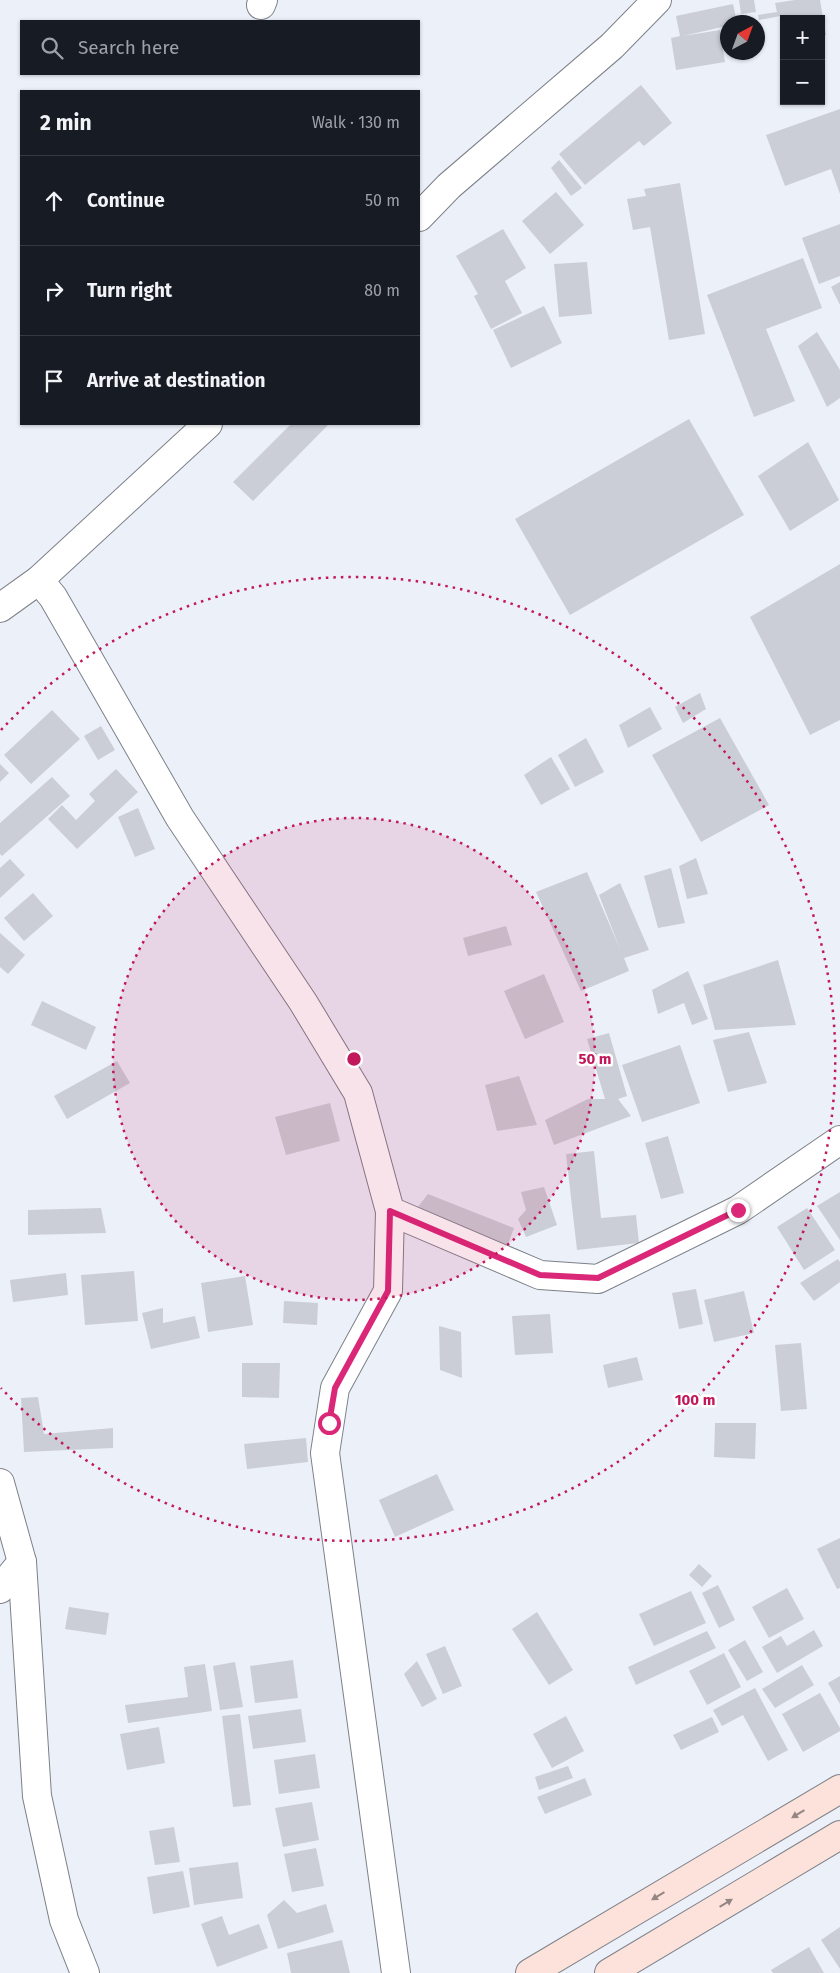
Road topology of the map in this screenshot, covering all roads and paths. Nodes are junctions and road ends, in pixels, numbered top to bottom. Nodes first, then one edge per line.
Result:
1 (657, 0) edge
2 (420, 216) edge
3 (207, 425) edge
4 (39, 580) junction
5 (0, 608) edge
6 (840, 1140) edge
7 (390, 1211) junction
8 (0, 1483) edge
9 (22, 1562) junction
10 (0, 1589) edge
11 (840, 1789) edge
12 (840, 1835) edge
13 (85, 1973) edge
14 (396, 1973) edge
15 (530, 1973) edge
16 (609, 1973) edge

1 - 2 street
3 - 4 street
4 - 5 street
4 - 7 street
6 - 7 street
7 - 14 street
8 - 9 street
9 - 10 street
9 - 13 street
11 -> 15 main road
16 -> 12 main road

